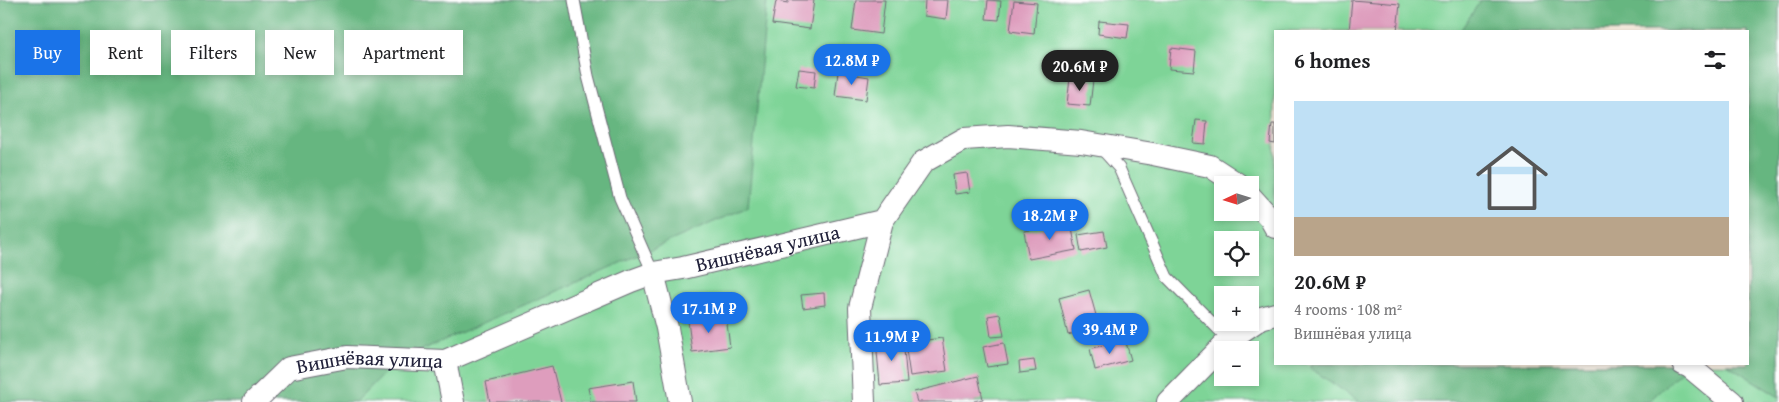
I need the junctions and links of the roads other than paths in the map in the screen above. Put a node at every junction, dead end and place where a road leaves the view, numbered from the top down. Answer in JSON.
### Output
{"nodes":[{"id":1,"x":574,"y":0,"type":"edge"},
{"id":2,"x":1098,"y":145,"type":"junction"},
{"id":3,"x":1225,"y":176,"type":"edge"},
{"id":4,"x":1259,"y":206,"type":"edge"},
{"id":5,"x":882,"y":220,"type":"junction"},
{"id":6,"x":1274,"y":224,"type":"edge"},
{"id":7,"x":653,"y":273,"type":"junction"},
{"id":8,"x":1274,"y":314,"type":"edge"},
{"id":9,"x":1229,"y":340,"type":"junction"},
{"id":10,"x":445,"y":362,"type":"junction"},
{"id":11,"x":1685,"y":365,"type":"edge"},
{"id":12,"x":254,"y":402,"type":"edge"},
{"id":13,"x":453,"y":402,"type":"edge"},
{"id":14,"x":680,"y":402,"type":"edge"},
{"id":15,"x":864,"y":402,"type":"edge"},
{"id":16,"x":1168,"y":402,"type":"edge"},
{"id":17,"x":1732,"y":402,"type":"edge"}],
"edges":[{"from":1,"to":7,"type":"lane"},
{"from":2,"to":3,"type":"street"},
{"from":2,"to":5,"type":"street"},
{"from":2,"to":9,"type":"lane"},
{"from":4,"to":6,"type":"street"},
{"from":5,"to":7,"type":"street","name":"Вишнёвая улица"},
{"from":5,"to":15,"type":"street"},
{"from":7,"to":10,"type":"street","name":"Вишнёвая улица"},
{"from":7,"to":14,"type":"street"},
{"from":8,"to":9,"type":"street"},
{"from":9,"to":16,"type":"street"},
{"from":10,"to":12,"type":"street","name":"Вишнёвая улица"},
{"from":10,"to":13,"type":"street"},
{"from":11,"to":17,"type":"street"}]}
